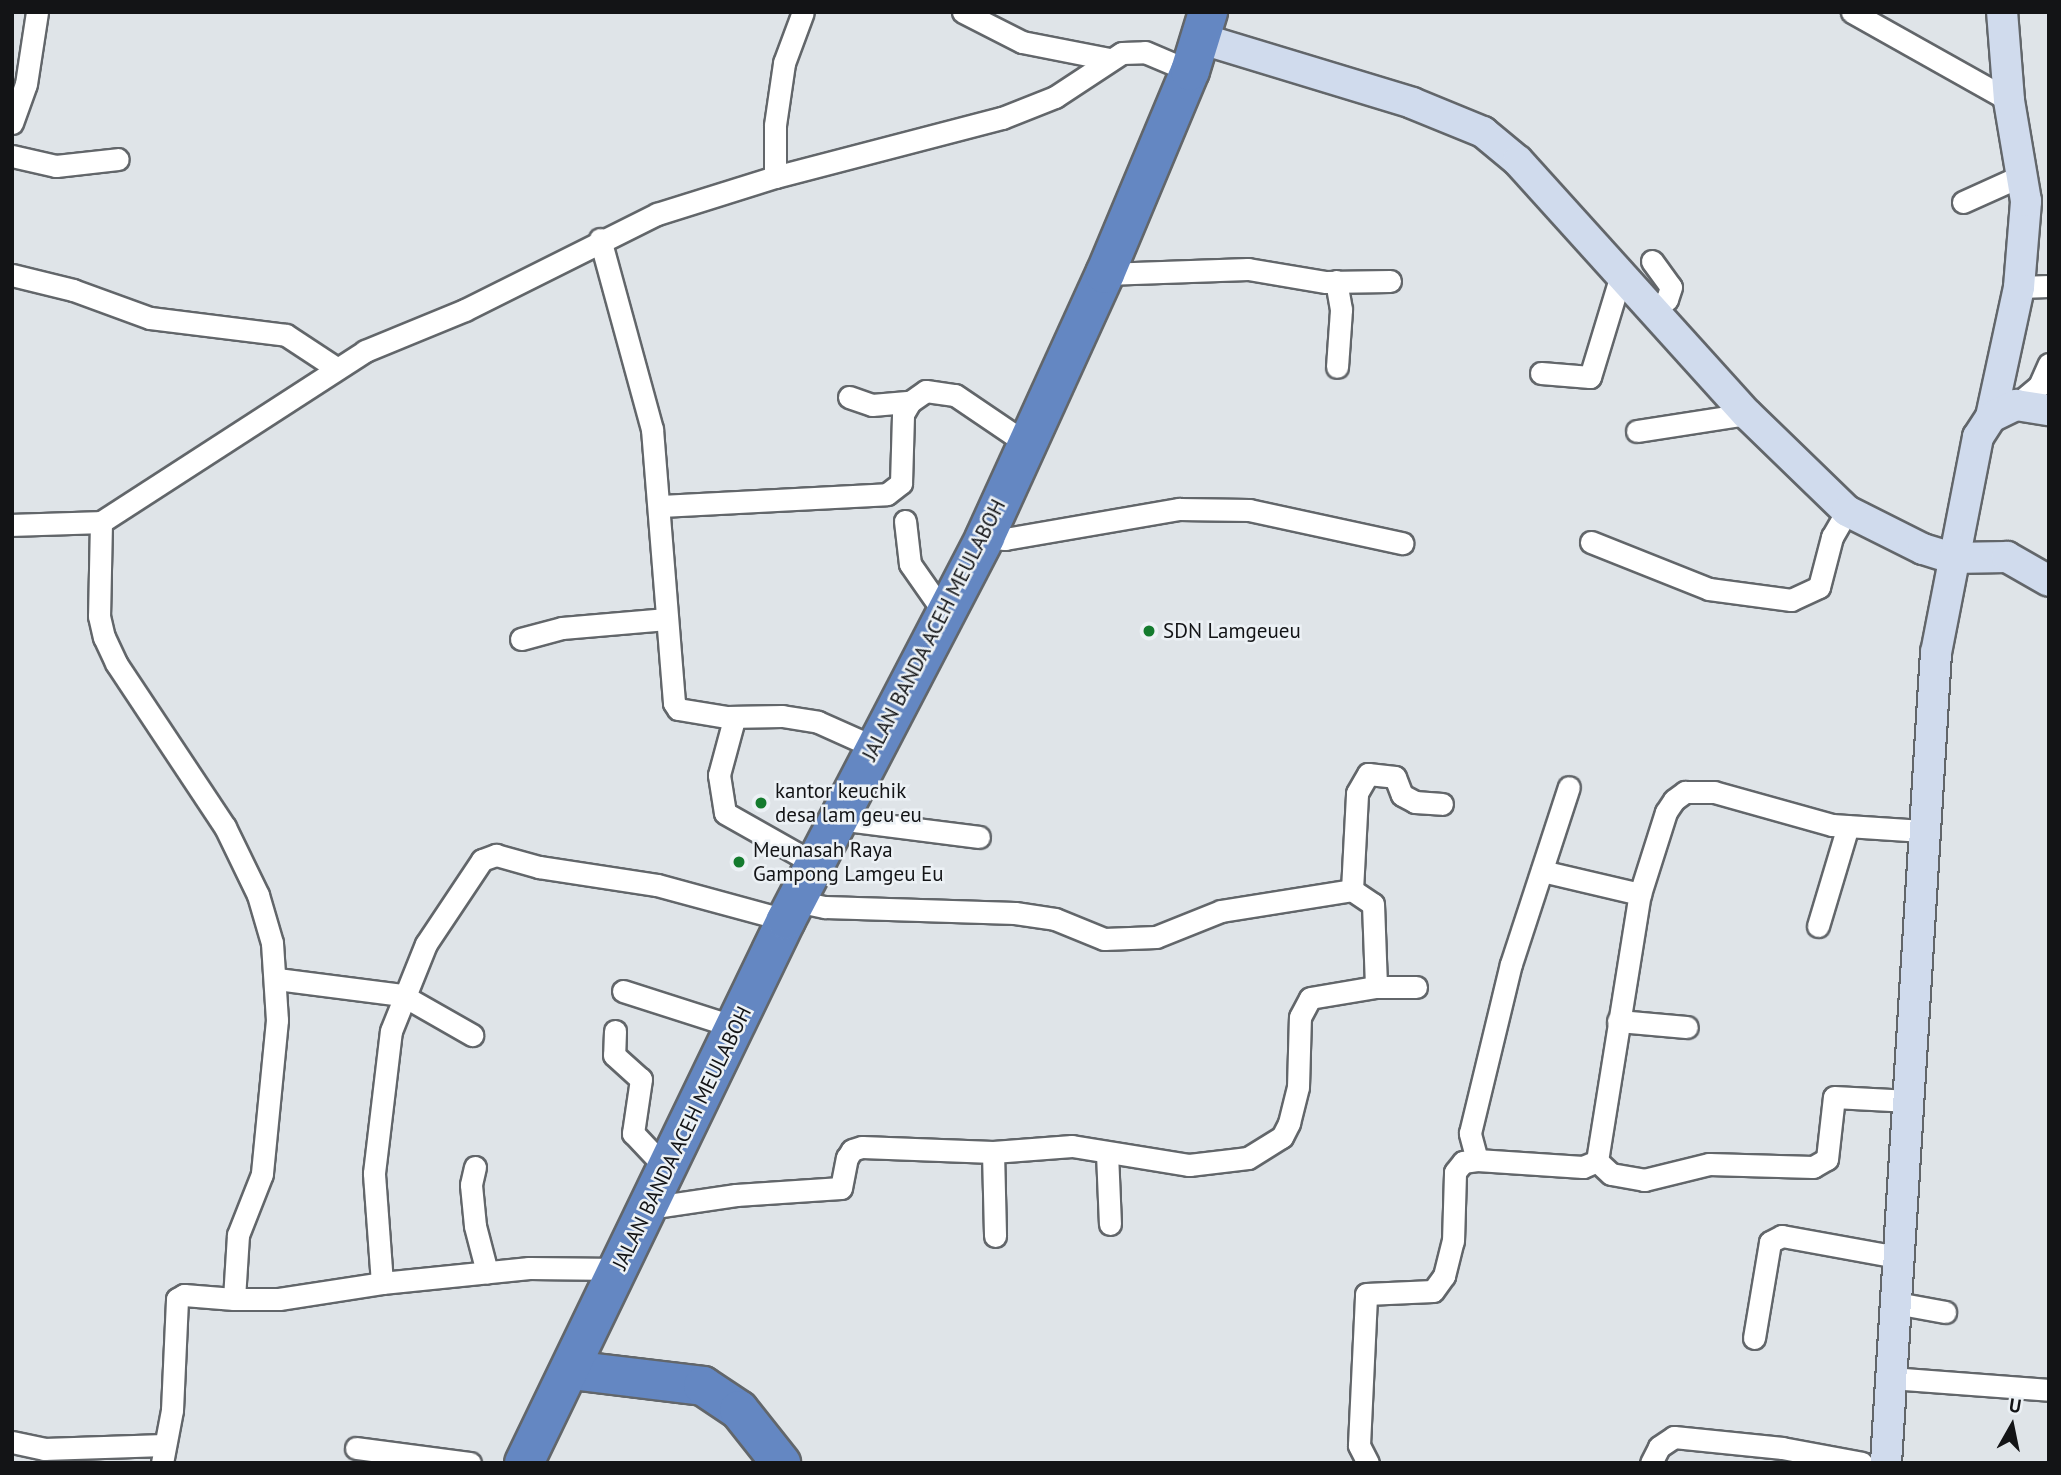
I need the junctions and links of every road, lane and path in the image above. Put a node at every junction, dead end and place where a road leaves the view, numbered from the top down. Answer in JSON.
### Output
{"nodes":[{"id":1,"x":37,"y":12,"type":"edge"},
{"id":2,"x":803,"y":12,"type":"edge"},
{"id":3,"x":963,"y":12,"type":"edge"},
{"id":4,"x":1852,"y":12,"type":"edge"},
{"id":5,"x":2002,"y":12,"type":"edge"},
{"id":6,"x":1200,"y":41,"type":"edge"},
{"id":7,"x":1108,"y":59,"type":"junction"},
{"id":8,"x":19,"y":83,"type":"edge"},
{"id":9,"x":2009,"y":100,"type":"junction"},
{"id":10,"x":12,"y":123,"type":"edge"},
{"id":11,"x":12,"y":156,"type":"edge"},
{"id":12,"x":118,"y":159,"type":"dead end"},
{"id":13,"x":2023,"y":176,"type":"junction"},
{"id":14,"x":775,"y":177,"type":"junction"},
{"id":15,"x":1963,"y":202,"type":"dead end"},
{"id":16,"x":600,"y":239,"type":"junction"},
{"id":17,"x":1653,"y":261,"type":"dead end"},
{"id":18,"x":1105,"y":274,"type":"junction"},
{"id":19,"x":12,"y":275,"type":"edge"},
{"id":20,"x":1620,"y":278,"type":"junction"},
{"id":21,"x":1336,"y":281,"type":"junction"},
{"id":22,"x":1390,"y":281,"type":"dead end"},
{"id":23,"x":2049,"y":286,"type":"edge"},
{"id":24,"x":2019,"y":287,"type":"junction"},
{"id":25,"x":1658,"y":308,"type":"junction"},
{"id":26,"x":2049,"y":363,"type":"edge"},
{"id":27,"x":1337,"y":367,"type":"dead end"},
{"id":28,"x":335,"y":368,"type":"junction"},
{"id":29,"x":1541,"y":373,"type":"dead end"},
{"id":30,"x":849,"y":397,"type":"dead end"},
{"id":31,"x":910,"y":402,"type":"junction"},
{"id":32,"x":2049,"y":410,"type":"edge"},
{"id":33,"x":2003,"y":411,"type":"junction"},
{"id":34,"x":1747,"y":414,"type":"junction"},
{"id":35,"x":1636,"y":431,"type":"dead end"},
{"id":36,"x":1026,"y":443,"type":"junction"},
{"id":37,"x":661,"y":506,"type":"junction"},
{"id":38,"x":1847,"y":511,"type":"junction"},
{"id":39,"x":101,"y":522,"type":"junction"},
{"id":40,"x":905,"y":522,"type":"dead end"},
{"id":41,"x":12,"y":525,"type":"edge"},
{"id":42,"x":985,"y":537,"type":"junction"},
{"id":43,"x":1591,"y":542,"type":"dead end"},
{"id":44,"x":1402,"y":543,"type":"dead end"},
{"id":45,"x":1956,"y":546,"type":"junction"},
{"id":46,"x":2049,"y":581,"type":"edge"},
{"id":47,"x":945,"y":614,"type":"junction"},
{"id":48,"x":667,"y":620,"type":"junction"},
{"id":49,"x":521,"y":639,"type":"dead end"},
{"id":50,"x":727,"y":717,"type":"junction"},
{"id":51,"x":874,"y":747,"type":"junction"},
{"id":52,"x":1569,"y":787,"type":"dead end"},
{"id":53,"x":1441,"y":804,"type":"dead end"},
{"id":54,"x":837,"y":819,"type":"junction"},
{"id":55,"x":1848,"y":826,"type":"junction"},
{"id":56,"x":1923,"y":831,"type":"junction"},
{"id":57,"x":979,"y":836,"type":"dead end"},
{"id":58,"x":815,"y":864,"type":"junction"},
{"id":59,"x":1542,"y":870,"type":"junction"},
{"id":60,"x":1352,"y":890,"type":"junction"},
{"id":61,"x":1640,"y":894,"type":"junction"},
{"id":62,"x":791,"y":911,"type":"junction"},
{"id":63,"x":1818,"y":926,"type":"dead end"},
{"id":64,"x":277,"y":979,"type":"junction"},
{"id":65,"x":1377,"y":987,"type":"junction"},
{"id":66,"x":1416,"y":987,"type":"dead end"},
{"id":67,"x":623,"y":991,"type":"dead end"},
{"id":68,"x":402,"y":995,"type":"junction"},
{"id":69,"x":1618,"y":1021,"type":"junction"},
{"id":70,"x":735,"y":1027,"type":"junction"},
{"id":71,"x":1687,"y":1027,"type":"dead end"},
{"id":72,"x":615,"y":1031,"type":"dead end"},
{"id":73,"x":472,"y":1035,"type":"dead end"},
{"id":74,"x":1910,"y":1101,"type":"junction"},
{"id":75,"x":993,"y":1152,"type":"junction"},
{"id":76,"x":1107,"y":1153,"type":"junction"},
{"id":77,"x":1478,"y":1160,"type":"junction"},
{"id":78,"x":1597,"y":1161,"type":"junction"},
{"id":79,"x":475,"y":1167,"type":"dead end"},
{"id":80,"x":665,"y":1167,"type":"junction"},
{"id":81,"x":648,"y":1208,"type":"junction"},
{"id":82,"x":1110,"y":1223,"type":"dead end"},
{"id":83,"x":995,"y":1236,"type":"dead end"},
{"id":84,"x":1898,"y":1257,"type":"junction"},
{"id":85,"x":619,"y":1269,"type":"junction"},
{"id":86,"x":487,"y":1272,"type":"junction"},
{"id":87,"x":382,"y":1283,"type":"junction"},
{"id":88,"x":234,"y":1299,"type":"junction"},
{"id":89,"x":1896,"y":1303,"type":"junction"},
{"id":90,"x":1945,"y":1312,"type":"dead end"},
{"id":91,"x":1754,"y":1338,"type":"dead end"},
{"id":92,"x":571,"y":1370,"type":"junction"},
{"id":93,"x":1891,"y":1378,"type":"junction"},
{"id":94,"x":2049,"y":1390,"type":"edge"},
{"id":95,"x":12,"y":1442,"type":"edge"},
{"id":96,"x":356,"y":1448,"type":"dead end"},
{"id":97,"x":163,"y":1454,"type":"edge"},
{"id":98,"x":470,"y":1463,"type":"edge"},
{"id":99,"x":524,"y":1463,"type":"edge"},
{"id":100,"x":782,"y":1463,"type":"edge"},
{"id":101,"x":1368,"y":1463,"type":"edge"},
{"id":102,"x":1651,"y":1463,"type":"edge"},
{"id":103,"x":1862,"y":1463,"type":"edge"},
{"id":104,"x":1886,"y":1463,"type":"edge"}],
"edges":[{"from":1,"to":8,"type":"street"},
{"from":2,"to":14,"type":"street"},
{"from":3,"to":7,"type":"street"},
{"from":4,"to":9,"type":"street"},
{"from":5,"to":9,"type":"street"},
{"from":6,"to":7,"type":"street"},
{"from":6,"to":18,"type":"highway","name":"JALAN BANDA ACEH MEULABOH"},
{"from":6,"to":20,"type":"street"},
{"from":7,"to":14,"type":"street"},
{"from":8,"to":10,"type":"street"},
{"from":9,"to":13,"type":"street"},
{"from":11,"to":12,"type":"street"},
{"from":13,"to":15,"type":"street"},
{"from":13,"to":24,"type":"street"},
{"from":14,"to":16,"type":"street"},
{"from":16,"to":28,"type":"street"},
{"from":16,"to":37,"type":"street"},
{"from":17,"to":25,"type":"street"},
{"from":18,"to":21,"type":"street"},
{"from":18,"to":36,"type":"highway","name":"JALAN BANDA ACEH MEULABOH"},
{"from":19,"to":28,"type":"street"},
{"from":20,"to":25,"type":"street"},
{"from":20,"to":29,"type":"street"},
{"from":21,"to":22,"type":"street"},
{"from":21,"to":27,"type":"street"},
{"from":23,"to":24,"type":"street"},
{"from":24,"to":33,"type":"street"},
{"from":25,"to":34,"type":"street"},
{"from":26,"to":33,"type":"street"},
{"from":28,"to":39,"type":"street"},
{"from":30,"to":31,"type":"street"},
{"from":31,"to":36,"type":"street"},
{"from":31,"to":37,"type":"street"},
{"from":32,"to":33,"type":"street"},
{"from":33,"to":45,"type":"street"},
{"from":34,"to":35,"type":"street"},
{"from":34,"to":38,"type":"street"},
{"from":36,"to":42,"type":"highway","name":"JALAN BANDA ACEH MEULABOH"},
{"from":37,"to":48,"type":"street"},
{"from":38,"to":43,"type":"street"},
{"from":38,"to":45,"type":"street"},
{"from":39,"to":41,"type":"street"},
{"from":39,"to":64,"type":"street"},
{"from":40,"to":47,"type":"street"},
{"from":42,"to":44,"type":"street"},
{"from":42,"to":47,"type":"highway","name":"JALAN BANDA ACEH MEULABOH"},
{"from":45,"to":46,"type":"street"},
{"from":45,"to":56,"type":"street"},
{"from":47,"to":51,"type":"highway","name":"JALAN BANDA ACEH MEULABOH"},
{"from":48,"to":49,"type":"street"},
{"from":48,"to":50,"type":"street"},
{"from":50,"to":51,"type":"street"},
{"from":50,"to":58,"type":"street"},
{"from":51,"to":54,"type":"highway","name":"JALAN BANDA ACEH MEULABOH"},
{"from":52,"to":59,"type":"street"},
{"from":53,"to":60,"type":"street"},
{"from":54,"to":57,"type":"street"},
{"from":54,"to":58,"type":"highway","name":"JALAN BANDA ACEH MEULABOH"},
{"from":55,"to":56,"type":"street"},
{"from":55,"to":61,"type":"street"},
{"from":55,"to":63,"type":"street"},
{"from":56,"to":74,"type":"street"},
{"from":58,"to":62,"type":"highway","name":"JALAN BANDA ACEH MEULABOH"},
{"from":59,"to":61,"type":"street"},
{"from":59,"to":77,"type":"street"},
{"from":60,"to":62,"type":"street"},
{"from":60,"to":65,"type":"street"},
{"from":61,"to":69,"type":"street"},
{"from":62,"to":68,"type":"street"},
{"from":62,"to":70,"type":"highway","name":"JALAN BANDA ACEH MEULABOH"},
{"from":64,"to":68,"type":"street"},
{"from":64,"to":88,"type":"street"},
{"from":65,"to":66,"type":"street"},
{"from":65,"to":76,"type":"street"},
{"from":67,"to":70,"type":"street"},
{"from":68,"to":73,"type":"street"},
{"from":68,"to":87,"type":"street"},
{"from":69,"to":71,"type":"street"},
{"from":69,"to":78,"type":"street"},
{"from":70,"to":80,"type":"highway","name":"JALAN BANDA ACEH MEULABOH"},
{"from":72,"to":80,"type":"street"},
{"from":74,"to":78,"type":"street"},
{"from":74,"to":84,"type":"street"},
{"from":75,"to":76,"type":"street"},
{"from":75,"to":81,"type":"street"},
{"from":75,"to":83,"type":"street"},
{"from":76,"to":82,"type":"street"},
{"from":77,"to":78,"type":"street"},
{"from":77,"to":101,"type":"street"},
{"from":79,"to":86,"type":"street"},
{"from":80,"to":81,"type":"highway","name":"JALAN BANDA ACEH MEULABOH"},
{"from":81,"to":85,"type":"highway","name":"JALAN BANDA ACEH MEULABOH"},
{"from":84,"to":89,"type":"street"},
{"from":84,"to":91,"type":"street"},
{"from":85,"to":86,"type":"street"},
{"from":85,"to":92,"type":"highway","name":"JALAN BANDA ACEH MEULABOH"},
{"from":86,"to":87,"type":"street"},
{"from":87,"to":88,"type":"street"},
{"from":88,"to":97,"type":"street"},
{"from":89,"to":90,"type":"street"},
{"from":89,"to":93,"type":"street"},
{"from":92,"to":99,"type":"highway","name":"JALAN BANDA ACEH MEULABOH"},
{"from":92,"to":100,"type":"highway"},
{"from":93,"to":94,"type":"street"},
{"from":93,"to":104,"type":"street"},
{"from":95,"to":97,"type":"street"},
{"from":96,"to":98,"type":"street"},
{"from":102,"to":103,"type":"street"}]}
